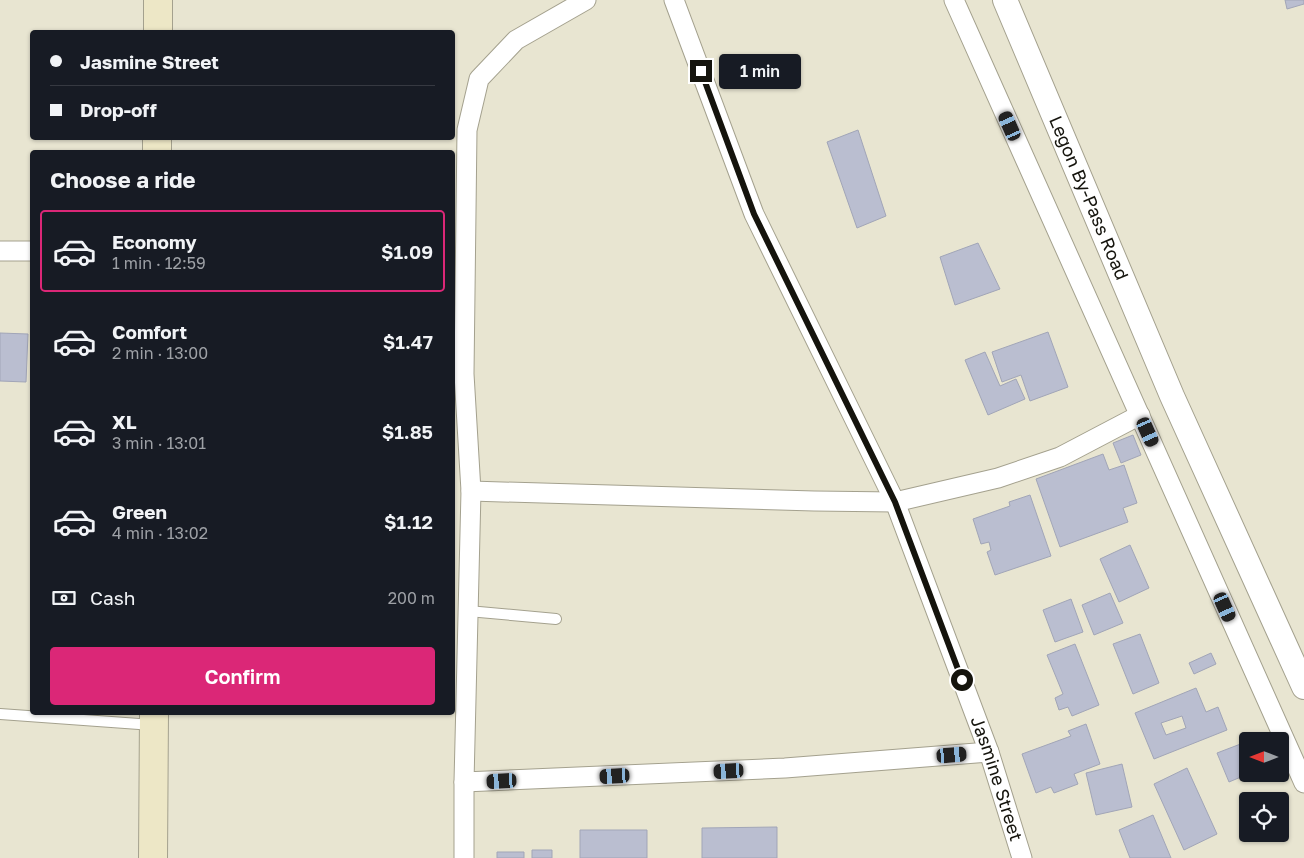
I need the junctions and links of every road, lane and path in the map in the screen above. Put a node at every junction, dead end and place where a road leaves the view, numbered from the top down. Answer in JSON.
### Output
{"nodes":[{"id":1,"x":158,"y":0,"type":"edge"},
{"id":2,"x":586,"y":0,"type":"edge"},
{"id":3,"x":674,"y":0,"type":"edge"},
{"id":4,"x":954,"y":0,"type":"edge"},
{"id":5,"x":1005,"y":0,"type":"edge"},
{"id":6,"x":158,"y":30,"type":"edge"},
{"id":7,"x":0,"y":251,"type":"edge"},
{"id":8,"x":30,"y":251,"type":"edge"},
{"id":9,"x":458,"y":374,"type":"edge"},
{"id":10,"x":1140,"y":415,"type":"junction"},
{"id":11,"x":471,"y":491,"type":"junction"},
{"id":12,"x":895,"y":502,"type":"junction"},
{"id":13,"x":468,"y":611,"type":"junction"},
{"id":14,"x":556,"y":619,"type":"dead end"},
{"id":15,"x":1304,"y":687,"type":"edge"},
{"id":16,"x":0,"y":714,"type":"edge"},
{"id":17,"x":30,"y":715,"type":"edge"},
{"id":18,"x":31,"y":715,"type":"edge"},
{"id":19,"x":154,"y":719,"type":"edge"},
{"id":20,"x":989,"y":752,"type":"junction"},
{"id":21,"x":464,"y":782,"type":"junction"},
{"id":22,"x":1304,"y":783,"type":"edge"},
{"id":23,"x":153,"y":858,"type":"edge"},
{"id":24,"x":464,"y":858,"type":"edge"},
{"id":25,"x":1022,"y":858,"type":"edge"}],
"edges":[{"from":1,"to":6,"type":"main road"},
{"from":2,"to":9,"type":"street"},
{"from":3,"to":12,"type":"street","name":"Jasmine Street"},
{"from":4,"to":10,"type":"street"},
{"from":5,"to":15,"type":"street","name":"Legon By-Pass Road"},
{"from":7,"to":8,"type":"street"},
{"from":9,"to":11,"type":"street"},
{"from":10,"to":12,"type":"street"},
{"from":10,"to":22,"type":"street"},
{"from":11,"to":12,"type":"street"},
{"from":11,"to":13,"type":"street"},
{"from":12,"to":20,"type":"street","name":"Jasmine Street"},
{"from":13,"to":14,"type":"lane"},
{"from":13,"to":21,"type":"street"},
{"from":16,"to":17,"type":"lane"},
{"from":18,"to":19,"type":"lane"},
{"from":19,"to":23,"type":"main road"},
{"from":20,"to":21,"type":"street"},
{"from":20,"to":25,"type":"street","name":"Jasmine Street"},
{"from":21,"to":24,"type":"street"}]}
